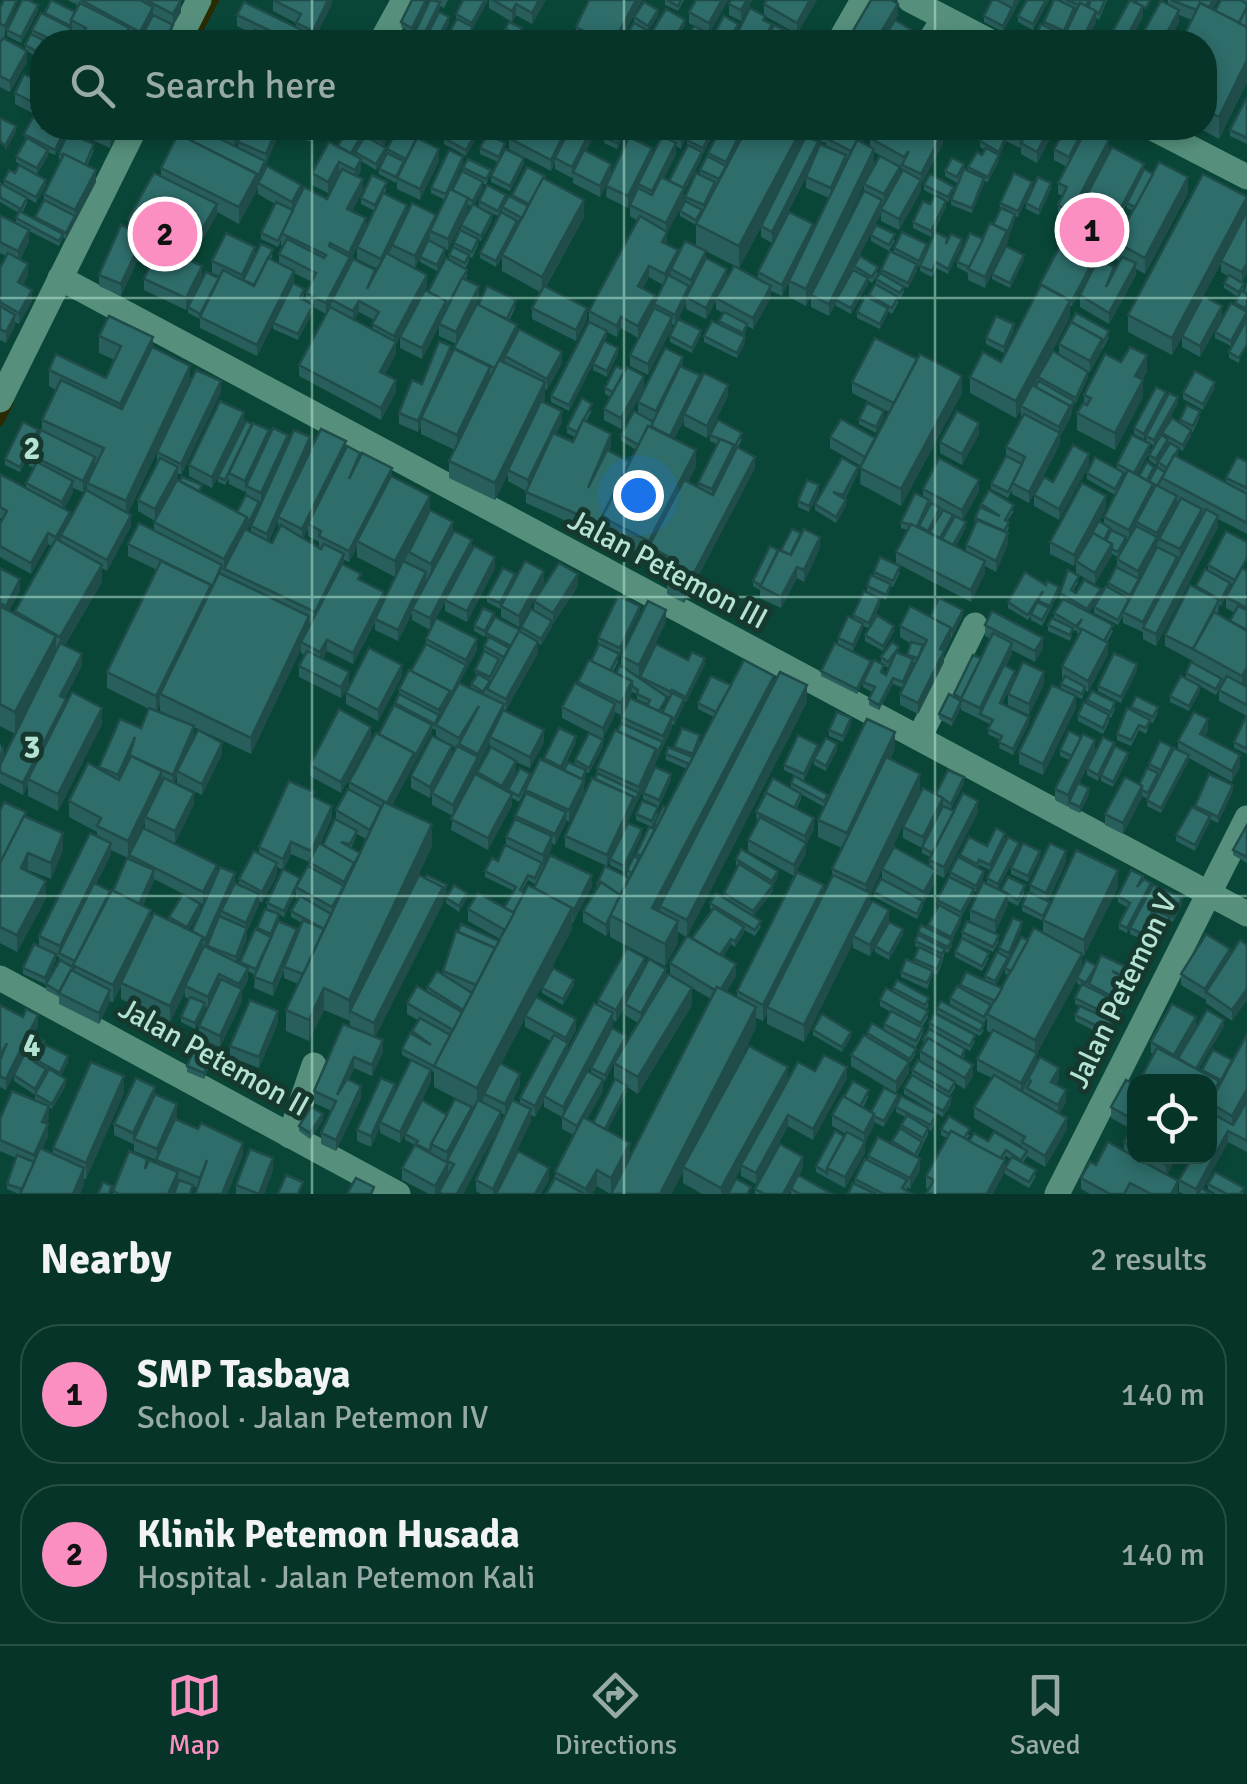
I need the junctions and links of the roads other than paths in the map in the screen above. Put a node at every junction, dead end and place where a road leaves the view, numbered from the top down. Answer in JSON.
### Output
{"nodes":[{"id":1,"x":199,"y":0,"type":"edge"},
{"id":2,"x":404,"y":0,"type":"edge"},
{"id":3,"x":862,"y":0,"type":"edge"},
{"id":4,"x":910,"y":0,"type":"edge"},
{"id":5,"x":944,"y":18,"type":"junction"},
{"id":6,"x":184,"y":30,"type":"edge"},
{"id":7,"x":388,"y":30,"type":"edge"},
{"id":8,"x":846,"y":30,"type":"edge"},
{"id":9,"x":936,"y":30,"type":"edge"},
{"id":10,"x":968,"y":30,"type":"edge"},
{"id":11,"x":131,"y":140,"type":"edge"},
{"id":12,"x":1175,"y":140,"type":"edge"},
{"id":13,"x":1247,"y":177,"type":"edge"},
{"id":14,"x":69,"y":283,"type":"junction"},
{"id":15,"x":10,"y":355,"type":"edge"},
{"id":16,"x":0,"y":400,"type":"edge"},
{"id":17,"x":975,"y":625,"type":"dead end"},
{"id":18,"x":918,"y":738,"type":"junction"},
{"id":19,"x":1247,"y":818,"type":"edge"},
{"id":20,"x":1207,"y":893,"type":"junction"},
{"id":21,"x":1247,"y":914,"type":"edge"},
{"id":22,"x":0,"y":978,"type":"edge"},
{"id":23,"x":314,"y":1065,"type":"dead end"},
{"id":24,"x":290,"y":1136,"type":"junction"},
{"id":25,"x":1066,"y":1191,"type":"edge"},
{"id":26,"x":398,"y":1194,"type":"edge"}],
"edges":[{"from":1,"to":6,"type":"street"},
{"from":2,"to":7,"type":"street"},
{"from":3,"to":8,"type":"street"},
{"from":4,"to":5,"type":"street"},
{"from":5,"to":9,"type":"street"},
{"from":5,"to":10,"type":"street"},
{"from":11,"to":14,"type":"street"},
{"from":12,"to":13,"type":"street"},
{"from":14,"to":15,"type":"street"},
{"from":14,"to":18,"type":"street","name":"Jalan Petemon III"},
{"from":15,"to":16,"type":"street"},
{"from":17,"to":18,"type":"street"},
{"from":18,"to":20,"type":"street","name":"Jalan Petemon III"},
{"from":19,"to":20,"type":"street","name":"Jalan Petemon V"},
{"from":20,"to":21,"type":"street","name":"Jalan Petemon III"},
{"from":20,"to":25,"type":"street","name":"Jalan Petemon V"},
{"from":22,"to":24,"type":"street","name":"Jalan Petemon II"},
{"from":23,"to":24,"type":"street"},
{"from":24,"to":26,"type":"street","name":"Jalan Petemon II"}]}
